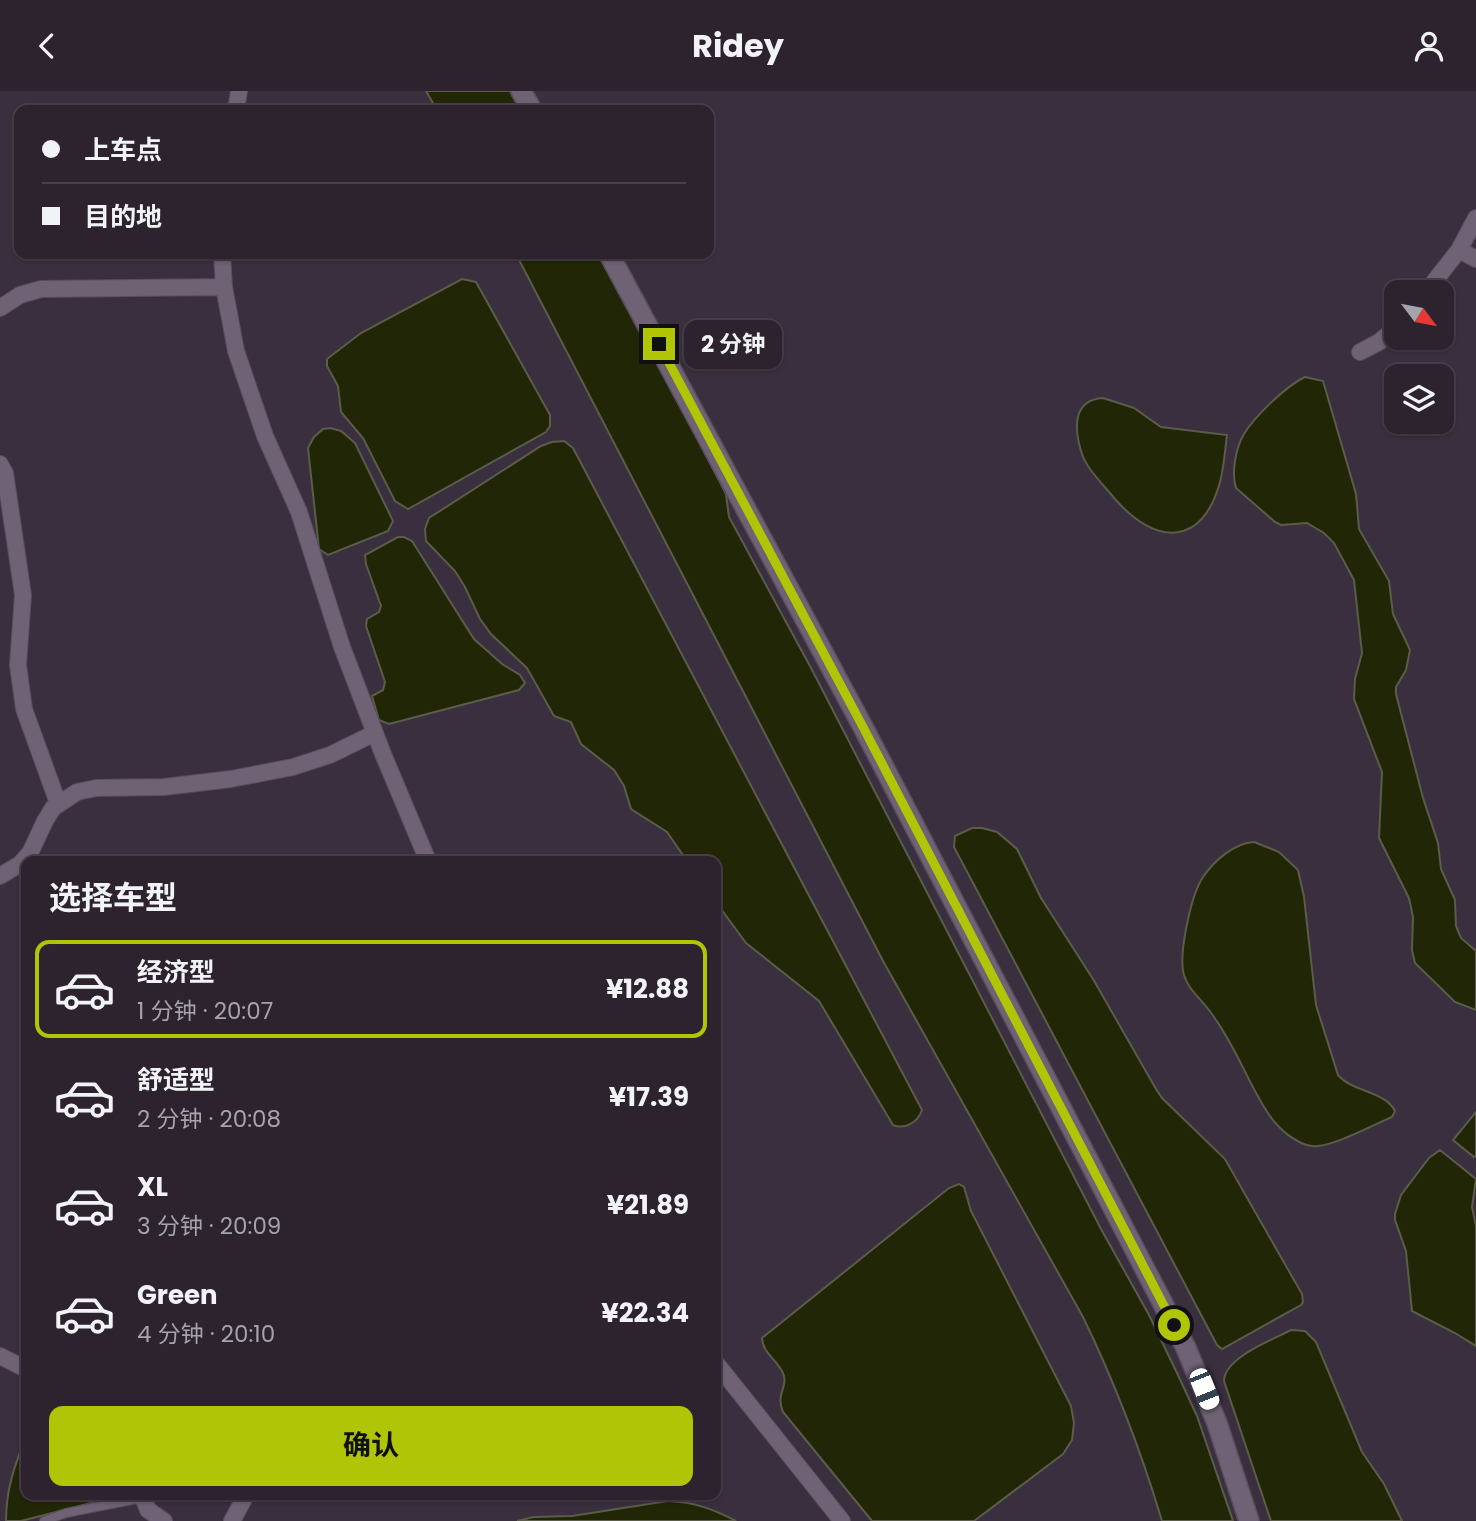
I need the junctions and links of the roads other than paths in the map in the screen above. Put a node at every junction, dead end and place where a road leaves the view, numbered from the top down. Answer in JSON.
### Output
{"nodes":[{"id":1,"x":1476,"y":218,"type":"edge"},
{"id":2,"x":1459,"y":250,"type":"junction"},
{"id":3,"x":222,"y":259,"type":"edge"},
{"id":4,"x":613,"y":259,"type":"edge"},
{"id":5,"x":1476,"y":259,"type":"edge"},
{"id":6,"x":1435,"y":280,"type":"edge"},
{"id":7,"x":224,"y":288,"type":"junction"},
{"id":8,"x":0,"y":308,"type":"edge"},
{"id":9,"x":1384,"y":338,"type":"edge"},
{"id":10,"x":1360,"y":352,"type":"dead end"},
{"id":11,"x":0,"y":464,"type":"edge"},
{"id":12,"x":375,"y":733,"type":"junction"},
{"id":13,"x":58,"y":803,"type":"junction"},
{"id":14,"x":25,"y":856,"type":"edge"},
{"id":15,"x":426,"y":856,"type":"edge"},
{"id":16,"x":21,"y":859,"type":"edge"},
{"id":17,"x":4,"y":869,"type":"edge"},
{"id":18,"x":0,"y":1356,"type":"edge"},
{"id":19,"x":21,"y":1366,"type":"edge"},
{"id":20,"x":721,"y":1369,"type":"edge"},
{"id":21,"x":124,"y":1500,"type":"edge"},
{"id":22,"x":144,"y":1500,"type":"edge"},
{"id":23,"x":243,"y":1500,"type":"edge"},
{"id":24,"x":44,"y":1521,"type":"edge"},
{"id":25,"x":164,"y":1521,"type":"edge"},
{"id":26,"x":232,"y":1521,"type":"edge"},
{"id":27,"x":842,"y":1521,"type":"edge"},
{"id":28,"x":1249,"y":1521,"type":"edge"}],
"edges":[{"from":1,"to":2,"type":"street"},
{"from":2,"to":5,"type":"street"},
{"from":2,"to":6,"type":"street"},
{"from":3,"to":7,"type":"street"},
{"from":4,"to":28,"type":"street"},
{"from":7,"to":8,"type":"street"},
{"from":7,"to":12,"type":"street"},
{"from":9,"to":10,"type":"street"},
{"from":11,"to":13,"type":"street"},
{"from":12,"to":13,"type":"street"},
{"from":12,"to":15,"type":"street"},
{"from":13,"to":14,"type":"street"},
{"from":16,"to":17,"type":"street"},
{"from":18,"to":19,"type":"street"},
{"from":20,"to":27,"type":"street"},
{"from":21,"to":24,"type":"lane"},
{"from":22,"to":25,"type":"street"},
{"from":23,"to":26,"type":"street"}]}
